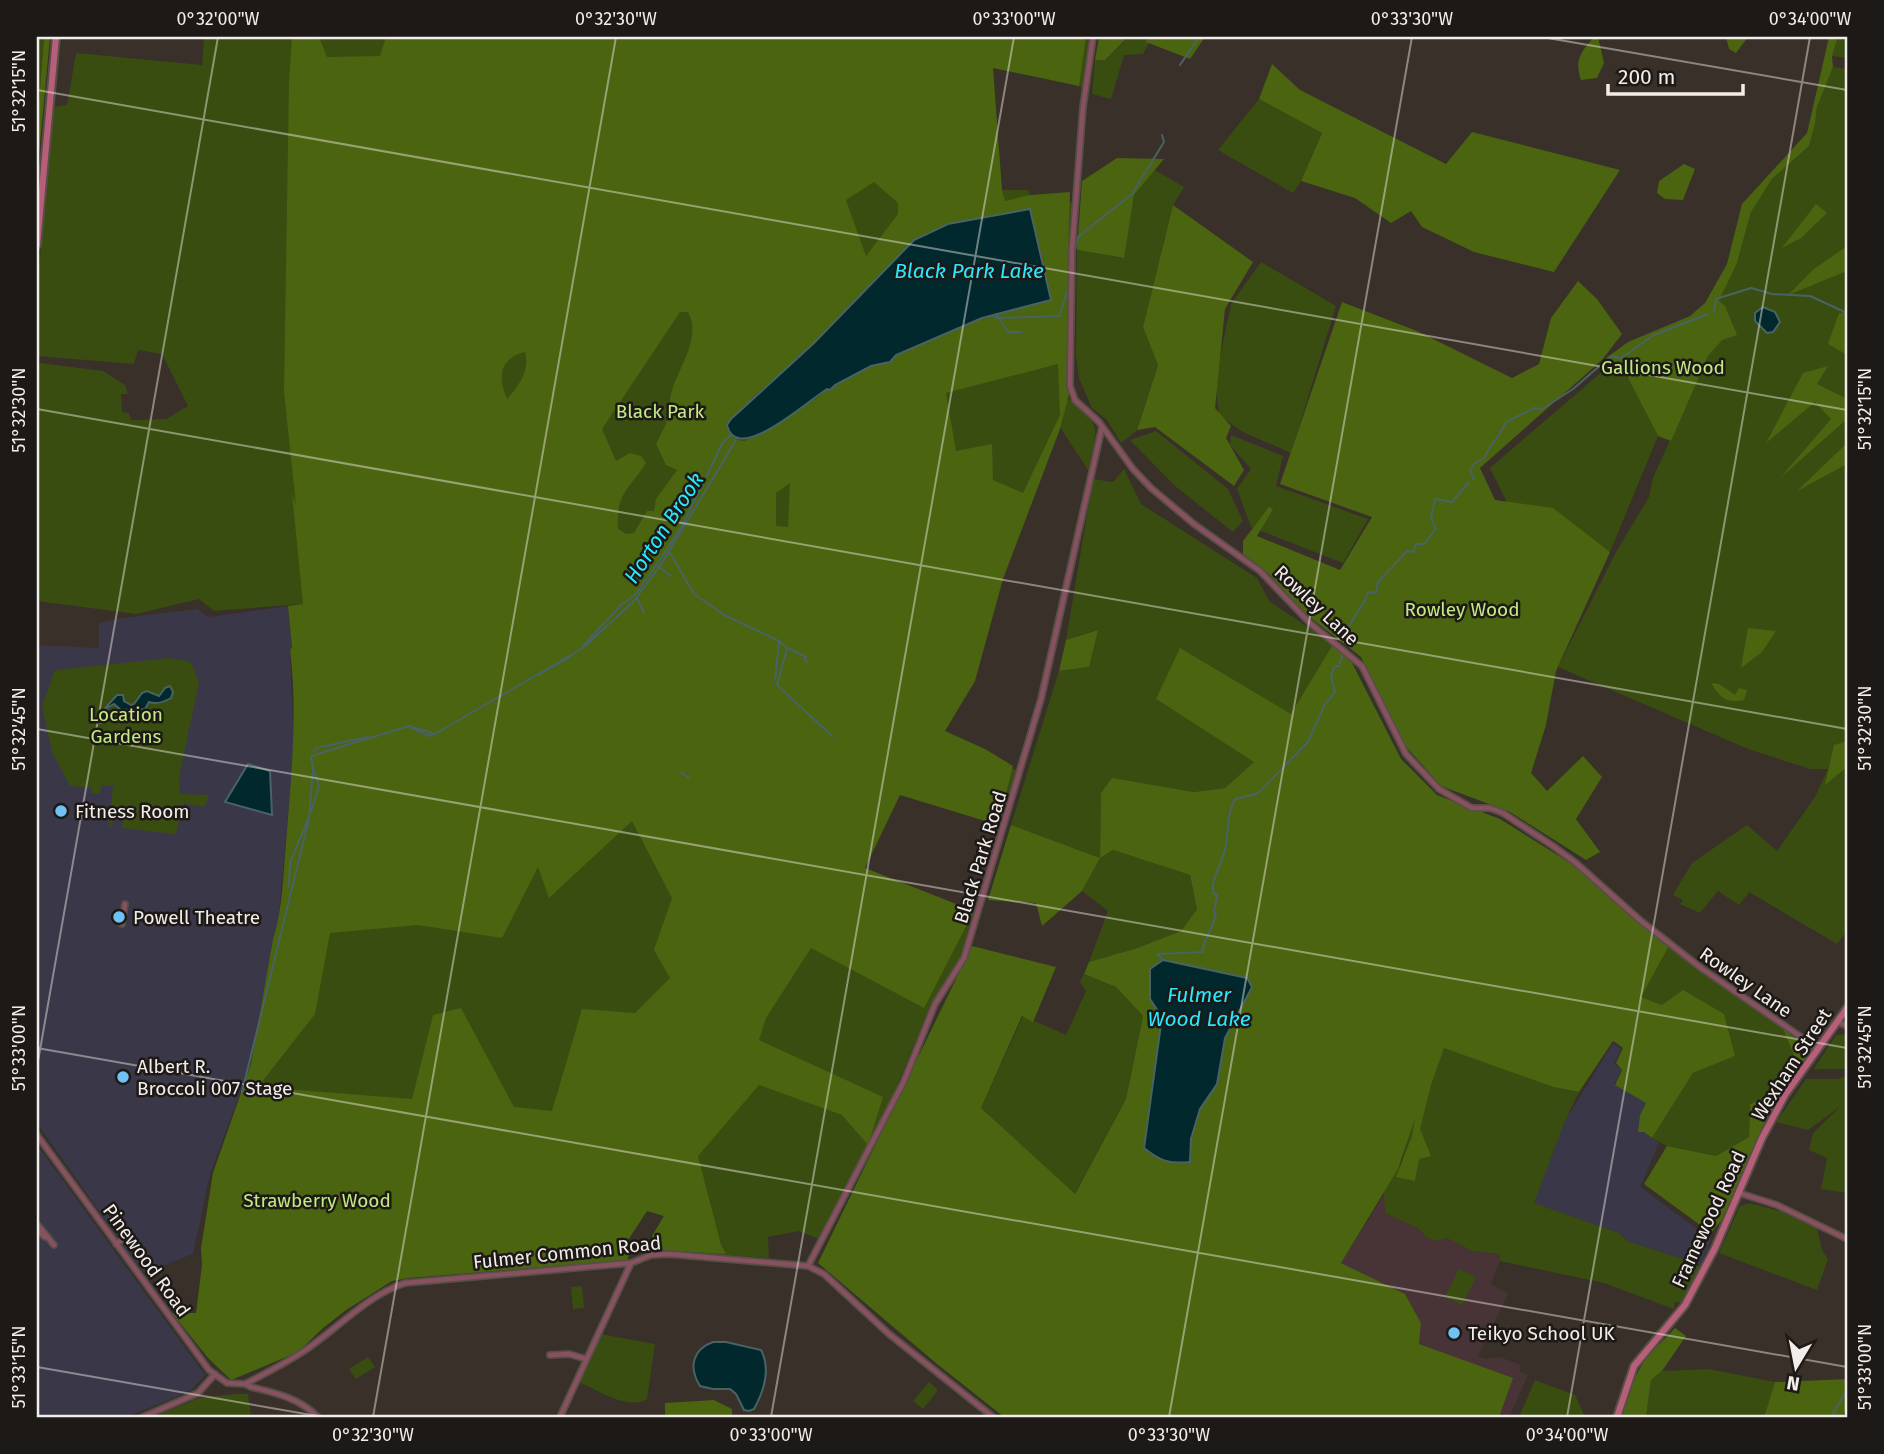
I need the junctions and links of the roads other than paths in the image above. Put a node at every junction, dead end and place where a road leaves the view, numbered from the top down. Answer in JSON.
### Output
{"nodes":[{"id":1,"x":56,"y":37,"type":"edge"},
{"id":2,"x":1093,"y":37,"type":"edge"},
{"id":3,"x":37,"y":245,"type":"edge"},
{"id":4,"x":1102,"y":427,"type":"junction"},
{"id":5,"x":125,"y":904,"type":"dead end"},
{"id":6,"x":122,"y":924,"type":"dead end"},
{"id":7,"x":1847,"y":1008,"type":"edge"},
{"id":8,"x":1838,"y":1022,"type":"junction"},
{"id":9,"x":1847,"y":1026,"type":"edge"},
{"id":10,"x":1817,"y":1048,"type":"junction"},
{"id":11,"x":37,"y":1135,"type":"edge"},
{"id":12,"x":1762,"y":1138,"type":"joint"},
{"id":13,"x":1739,"y":1193,"type":"junction"},
{"id":14,"x":37,"y":1224,"type":"edge"},
{"id":15,"x":37,"y":1230,"type":"edge"},
{"id":16,"x":123,"y":1239,"type":"dead end"},
{"id":17,"x":1847,"y":1239,"type":"edge"},
{"id":18,"x":117,"y":1244,"type":"junction"},
{"id":19,"x":631,"y":1262,"type":"junction"},
{"id":20,"x":808,"y":1266,"type":"junction"},
{"id":21,"x":550,"y":1355,"type":"dead end"},
{"id":22,"x":586,"y":1359,"type":"junction"},
{"id":23,"x":215,"y":1374,"type":"junction"},
{"id":24,"x":245,"y":1384,"type":"junction"},
{"id":25,"x":143,"y":1417,"type":"edge"},
{"id":26,"x":318,"y":1417,"type":"edge"},
{"id":27,"x":560,"y":1417,"type":"edge"},
{"id":28,"x":993,"y":1417,"type":"edge"},
{"id":29,"x":1617,"y":1417,"type":"edge"}],
"edges":[{"from":1,"to":3,"type":"street"},
{"from":2,"to":4,"type":"street","name":"Rowley Lane"},
{"from":4,"to":10,"type":"street","name":"Rowley Lane"},
{"from":4,"to":20,"type":"street","name":"Black Park Road"},
{"from":5,"to":6,"type":"street"},
{"from":7,"to":8,"type":"street","name":"Wexham Street"},
{"from":8,"to":9,"type":"street"},
{"from":8,"to":10,"type":"street","name":"Wexham Street"},
{"from":10,"to":12,"type":"street","name":"Wexham Street"},
{"from":11,"to":18,"type":"street","name":"Pinewood Road"},
{"from":12,"to":13,"type":"street","name":"Framewood Road"},
{"from":13,"to":17,"type":"street"},
{"from":13,"to":29,"type":"street","name":"Framewood Road"},
{"from":14,"to":15,"type":"street"},
{"from":16,"to":18,"type":"street"},
{"from":18,"to":23,"type":"street","name":"Pinewood Road"},
{"from":19,"to":20,"type":"street","name":"Fulmer Common Road"},
{"from":19,"to":22,"type":"street"},
{"from":19,"to":24,"type":"street","name":"Fulmer Common Road"},
{"from":20,"to":28,"type":"street","name":"Fulmer Common Road"},
{"from":21,"to":22,"type":"street"},
{"from":22,"to":27,"type":"street"},
{"from":23,"to":24,"type":"street"},
{"from":23,"to":25,"type":"street"},
{"from":24,"to":26,"type":"street"}]}
